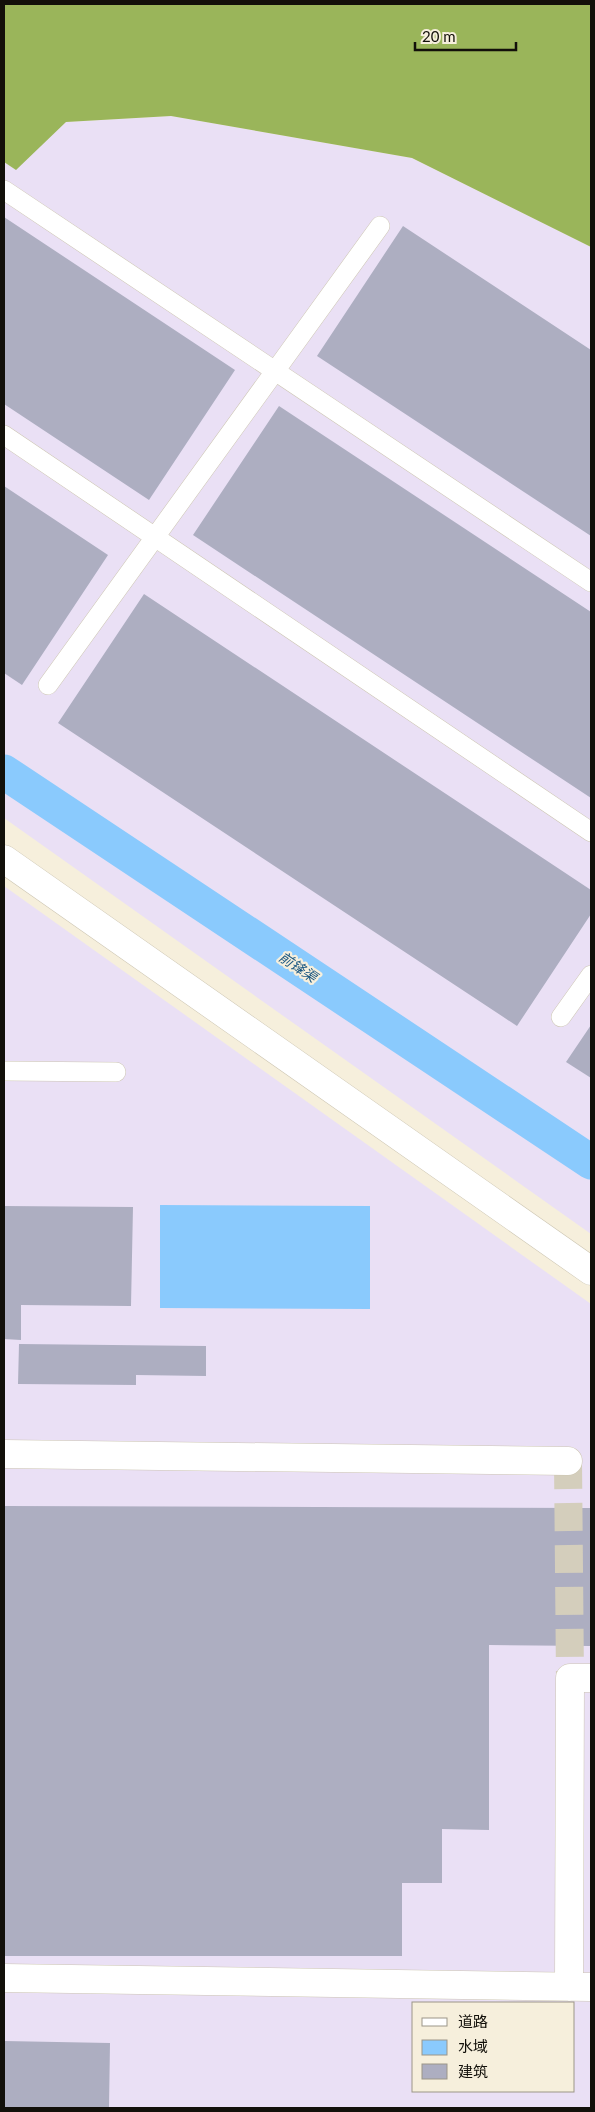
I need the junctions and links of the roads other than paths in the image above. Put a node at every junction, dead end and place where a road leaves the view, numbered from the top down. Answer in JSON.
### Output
{"nodes":[{"id":1,"x":4,"y":190,"type":"edge"},
{"id":2,"x":380,"y":226,"type":"dead end"},
{"id":3,"x":275,"y":370,"type":"junction"},
{"id":4,"x":4,"y":435,"type":"edge"},
{"id":5,"x":155,"y":537,"type":"junction"},
{"id":6,"x":591,"y":582,"type":"edge"},
{"id":7,"x":48,"y":685,"type":"dead end"},
{"id":8,"x":591,"y":832,"type":"edge"},
{"id":9,"x":4,"y":859,"type":"edge"},
{"id":10,"x":591,"y":975,"type":"edge"},
{"id":11,"x":561,"y":1017,"type":"dead end"},
{"id":12,"x":4,"y":1071,"type":"edge"},
{"id":13,"x":116,"y":1072,"type":"dead end"},
{"id":14,"x":591,"y":1271,"type":"edge"},
{"id":15,"x":4,"y":1454,"type":"edge"},
{"id":16,"x":568,"y":1461,"type":"dead end"},
{"id":17,"x":591,"y":1678,"type":"edge"},
{"id":18,"x":4,"y":1978,"type":"edge"},
{"id":19,"x":580,"y":1987,"type":"edge"}],
"edges":[{"from":1,"to":3,"type":"lane"},
{"from":2,"to":3,"type":"lane"},
{"from":3,"to":5,"type":"lane"},
{"from":3,"to":6,"type":"lane"},
{"from":4,"to":5,"type":"lane"},
{"from":5,"to":7,"type":"lane"},
{"from":5,"to":8,"type":"lane"},
{"from":9,"to":14,"type":"street"},
{"from":10,"to":11,"type":"lane"},
{"from":12,"to":13,"type":"lane"},
{"from":15,"to":16,"type":"street"},
{"from":17,"to":19,"type":"street"},
{"from":18,"to":19,"type":"street"}]}
